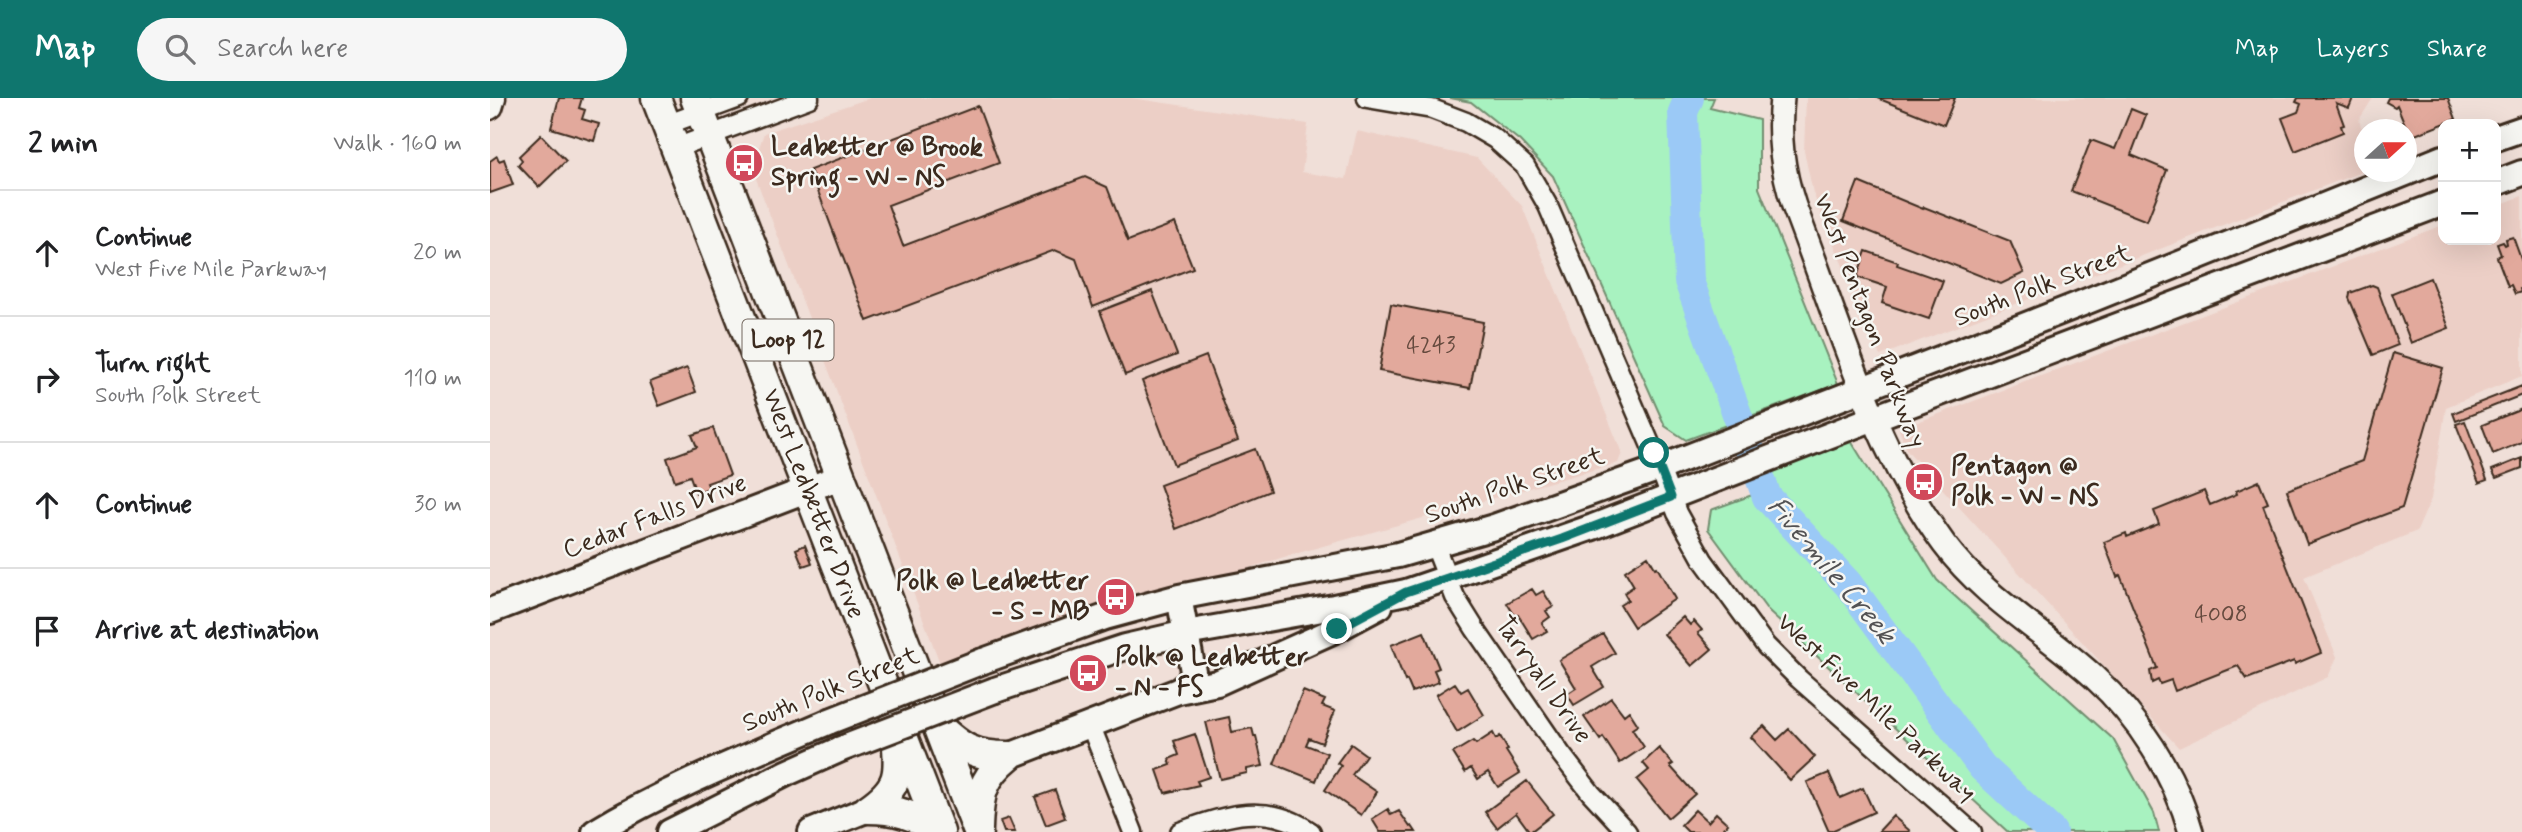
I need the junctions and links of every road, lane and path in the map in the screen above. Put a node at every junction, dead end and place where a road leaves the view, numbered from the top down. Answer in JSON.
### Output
{"nodes":[{"id":1,"x":656,"y":98,"type":"edge"},
{"id":2,"x":739,"y":98,"type":"edge"},
{"id":3,"x":809,"y":98,"type":"edge"},
{"id":4,"x":1367,"y":98,"type":"edge"},
{"id":5,"x":1782,"y":98,"type":"edge"},
{"id":6,"x":702,"y":116,"type":"edge"},
{"id":7,"x":2522,"y":129,"type":"edge"},
{"id":8,"x":2501,"y":136,"type":"edge"},
{"id":9,"x":671,"y":137,"type":"junction"},
{"id":10,"x":2438,"y":160,"type":"edge"},
{"id":11,"x":2438,"y":205,"type":"edge"},
{"id":12,"x":2307,"y":212,"type":"junction"},
{"id":13,"x":2320,"y":249,"type":"junction"},
{"id":14,"x":2080,"y":304,"type":"junction"},
{"id":15,"x":2094,"y":335,"type":"junction"},
{"id":16,"x":1863,"y":388,"type":"junction"},
{"id":17,"x":1874,"y":418,"type":"junction"},
{"id":18,"x":1660,"y":468,"type":"junction"},
{"id":19,"x":840,"y":477,"type":"junction"},
{"id":20,"x":807,"y":490,"type":"junction"},
{"id":21,"x":1671,"y":497,"type":"junction"},
{"id":22,"x":1435,"y":546,"type":"junction"},
{"id":23,"x":1447,"y":578,"type":"junction"},
{"id":24,"x":1406,"y":592,"type":"junction"},
{"id":25,"x":1179,"y":597,"type":"junction"},
{"id":26,"x":490,"y":611,"type":"edge"},
{"id":27,"x":1186,"y":633,"type":"junction"},
{"id":28,"x":1178,"y":691,"type":"junction"},
{"id":29,"x":892,"y":708,"type":"junction"},
{"id":30,"x":935,"y":723,"type":"junction"},
{"id":31,"x":1090,"y":724,"type":"junction"},
{"id":32,"x":1009,"y":756,"type":"junction"},
{"id":33,"x":868,"y":809,"type":"junction"},
{"id":34,"x":708,"y":814,"type":"junction"},
{"id":35,"x":603,"y":830,"type":"edge"},
{"id":36,"x":670,"y":832,"type":"edge"},
{"id":37,"x":689,"y":832,"type":"edge"},
{"id":38,"x":811,"y":832,"type":"edge"},
{"id":39,"x":934,"y":832,"type":"edge"},
{"id":40,"x":940,"y":832,"type":"edge"},
{"id":41,"x":978,"y":832,"type":"edge"},
{"id":42,"x":1133,"y":832,"type":"edge"},
{"id":43,"x":1180,"y":832,"type":"edge"},
{"id":44,"x":1311,"y":832,"type":"edge"},
{"id":45,"x":1627,"y":832,"type":"edge"},
{"id":46,"x":1972,"y":832,"type":"edge"},
{"id":47,"x":2191,"y":832,"type":"edge"}],
"edges":[{"from":1,"to":9,"type":"main road","name":"West Ledbetter Drive","number":"Loop 12"},
{"from":2,"to":6,"type":"street"},
{"from":3,"to":6,"type":"street"},
{"from":4,"to":18,"type":"street","name":"West Five Mile Parkway"},
{"from":5,"to":16,"type":"street","name":"West Pentagon Parkway"},
{"from":6,"to":9,"type":"street"},
{"from":6,"to":9,"type":"street"},
{"from":6,"to":19,"type":"main road","name":"West Ledbetter Drive","number":"Loop 12"},
{"from":7,"to":8,"type":"main road"},
{"from":9,"to":20,"type":"main road","name":"West Ledbetter Drive","number":"Loop 12"},
{"from":10,"to":12,"type":"main road","name":"South Polk Street"},
{"from":11,"to":13,"type":"main road"},
{"from":12,"to":13,"type":"main road"},
{"from":12,"to":14,"type":"main road","name":"South Polk Street"},
{"from":13,"to":15,"type":"main road"},
{"from":14,"to":15,"type":"main road"},
{"from":14,"to":16,"type":"main road","name":"South Polk Street"},
{"from":15,"to":17,"type":"main road"},
{"from":16,"to":17,"type":"street","name":"West Pentagon Parkway"},
{"from":16,"to":18,"type":"main road","name":"South Polk Street"},
{"from":17,"to":21,"type":"main road"},
{"from":17,"to":47,"type":"street","name":"West Pentagon Parkway"},
{"from":18,"to":21,"type":"street","name":"West Five Mile Parkway"},
{"from":18,"to":22,"type":"main road","name":"South Polk Street"},
{"from":19,"to":20,"type":"main road","name":"Cedar Falls Drive"},
{"from":19,"to":30,"type":"main road","name":"West Ledbetter Drive","number":"Loop 12"},
{"from":20,"to":26,"type":"main road","name":"Cedar Falls Drive"},
{"from":20,"to":29,"type":"main road","name":"West Ledbetter Drive","number":"Loop 12"},
{"from":21,"to":23,"type":"main road"},
{"from":21,"to":46,"type":"street","name":"West Five Mile Parkway"},
{"from":22,"to":23,"type":"street","name":"Tarryall Drive"},
{"from":22,"to":25,"type":"main road","name":"South Polk Street"},
{"from":23,"to":24,"type":"main road"},
{"from":23,"to":45,"type":"street","name":"Tarryall Drive"},
{"from":24,"to":27,"type":"main road"},
{"from":24,"to":28,"type":"main road"},
{"from":25,"to":27,"type":"main road"},
{"from":25,"to":35,"type":"main road","name":"South Polk Street","bridge":true},
{"from":27,"to":28,"type":"main road"},
{"from":27,"to":34,"type":"main road","bridge":true},
{"from":28,"to":31,"type":"main road"},
{"from":29,"to":33,"type":"main road"},
{"from":29,"to":40,"type":"main road","name":"West Ledbetter Drive","number":"Loop 12"},
{"from":30,"to":32,"type":"main road"},
{"from":30,"to":41,"type":"main road","name":"West Ledbetter Drive","number":"Loop 12"},
{"from":31,"to":32,"type":"main road"},
{"from":31,"to":42,"type":"street"},
{"from":32,"to":41,"type":"main road"},
{"from":33,"to":38,"type":"main road"},
{"from":33,"to":39,"type":"main road"},
{"from":34,"to":36,"type":"main road"},
{"from":34,"to":37,"type":"main road"},
{"from":43,"to":44,"type":"street"}]}
